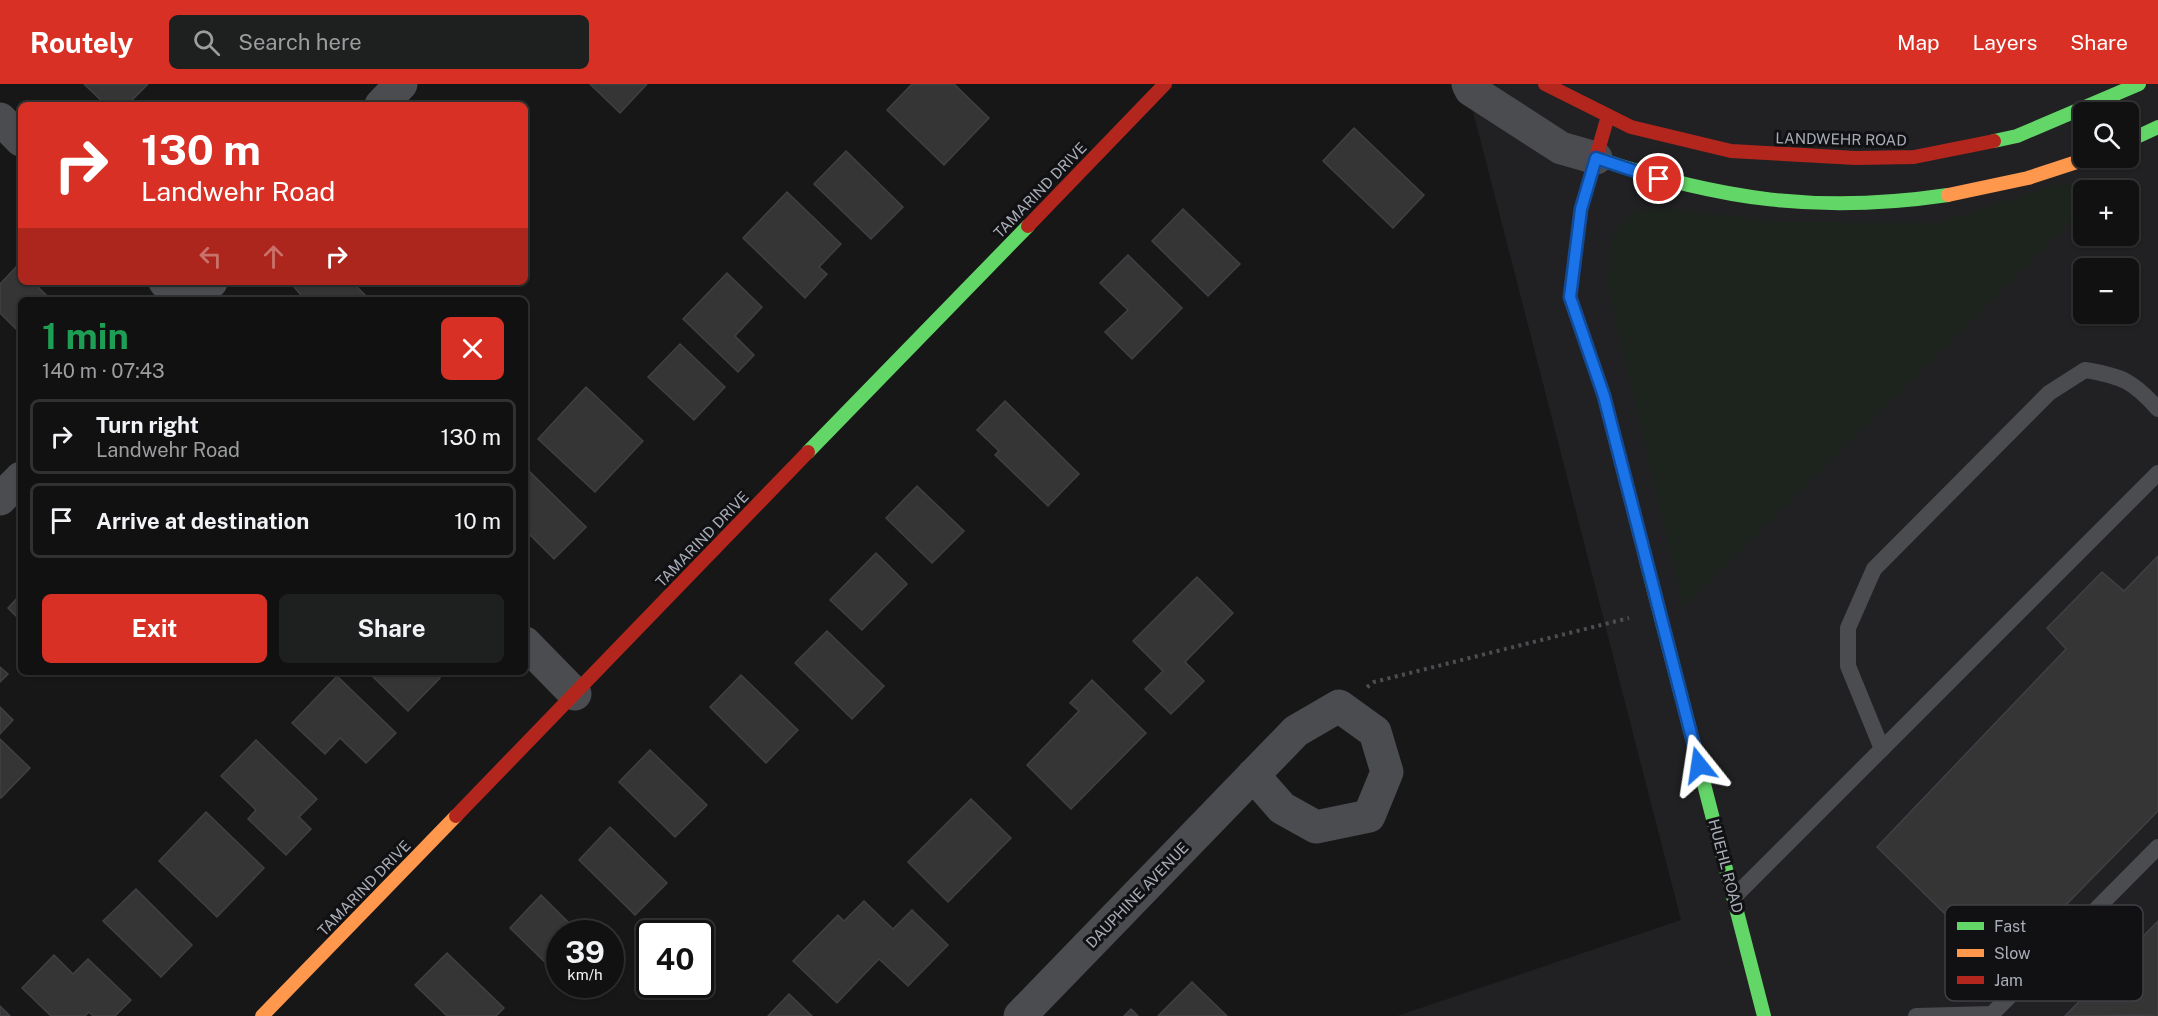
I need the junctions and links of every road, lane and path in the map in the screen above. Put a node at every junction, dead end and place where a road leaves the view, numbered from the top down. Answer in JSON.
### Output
{"nodes":[{"id":1,"x":401,"y":84,"type":"edge"},
{"id":2,"x":1165,"y":84,"type":"edge"},
{"id":3,"x":1468,"y":84,"type":"edge"},
{"id":4,"x":1545,"y":84,"type":"edge"},
{"id":5,"x":2134,"y":85,"type":"edge"},
{"id":6,"x":384,"y":102,"type":"edge"},
{"id":7,"x":1608,"y":116,"type":"junction"},
{"id":8,"x":0,"y":119,"type":"edge"},
{"id":9,"x":2158,"y":127,"type":"edge"},
{"id":10,"x":2139,"y":136,"type":"edge"},
{"id":11,"x":18,"y":137,"type":"edge"},
{"id":12,"x":1596,"y":158,"type":"junction"},
{"id":13,"x":2073,"y":164,"type":"edge"},
{"id":14,"x":168,"y":285,"type":"edge"},
{"id":15,"x":208,"y":285,"type":"edge"},
{"id":16,"x":180,"y":297,"type":"edge"},
{"id":17,"x":197,"y":297,"type":"edge"},
{"id":18,"x":2158,"y":409,"type":"edge"},
{"id":19,"x":2158,"y":473,"type":"edge"},
{"id":20,"x":18,"y":481,"type":"edge"},
{"id":21,"x":0,"y":499,"type":"edge"},
{"id":22,"x":1659,"y":610,"type":"junction"},
{"id":23,"x":528,"y":646,"type":"edge"},
{"id":24,"x":575,"y":694,"type":"junction"},
{"id":25,"x":1339,"y":706,"type":"junction"},
{"id":26,"x":1882,"y":749,"type":"junction"},
{"id":27,"x":1253,"y":775,"type":"junction"},
{"id":28,"x":2158,"y":848,"type":"edge"},
{"id":29,"x":1734,"y":897,"type":"junction"},
{"id":30,"x":2101,"y":905,"type":"edge"},
{"id":31,"x":2005,"y":1001,"type":"edge"},
{"id":32,"x":262,"y":1016,"type":"edge"},
{"id":33,"x":1020,"y":1016,"type":"edge"},
{"id":34,"x":1764,"y":1016,"type":"edge"},
{"id":35,"x":1916,"y":1016,"type":"edge"}],
"edges":[{"from":1,"to":6,"type":"street"},
{"from":2,"to":24,"type":"street","name":"TAMARIND DRIVE"},
{"from":3,"to":12,"type":"street"},
{"from":4,"to":7,"type":"street"},
{"from":5,"to":7,"type":"street","name":"LANDWEHR ROAD"},
{"from":7,"to":12,"type":"street","name":"HUEHL ROAD"},
{"from":8,"to":11,"type":"street"},
{"from":9,"to":10,"type":"street"},
{"from":12,"to":13,"type":"street"},
{"from":12,"to":22,"type":"street","name":"HUEHL ROAD"},
{"from":14,"to":16,"type":"street"},
{"from":15,"to":17,"type":"street"},
{"from":18,"to":26,"type":"lane"},
{"from":19,"to":26,"type":"lane"},
{"from":20,"to":21,"type":"street"},
{"from":22,"to":25,"type":"path"},
{"from":22,"to":29,"type":"street","name":"HUEHL ROAD"},
{"from":23,"to":24,"type":"street"},
{"from":24,"to":32,"type":"street","name":"TAMARIND DRIVE"},
{"from":25,"to":27,"type":"street","name":"DAUPHINE AVENUE"},
{"from":25,"to":27,"type":"street"},
{"from":26,"to":29,"type":"lane"},
{"from":27,"to":33,"type":"street","name":"DAUPHINE AVENUE"},
{"from":28,"to":30,"type":"lane"},
{"from":29,"to":34,"type":"street","name":"HUEHL ROAD"},
{"from":31,"to":35,"type":"lane"}]}
